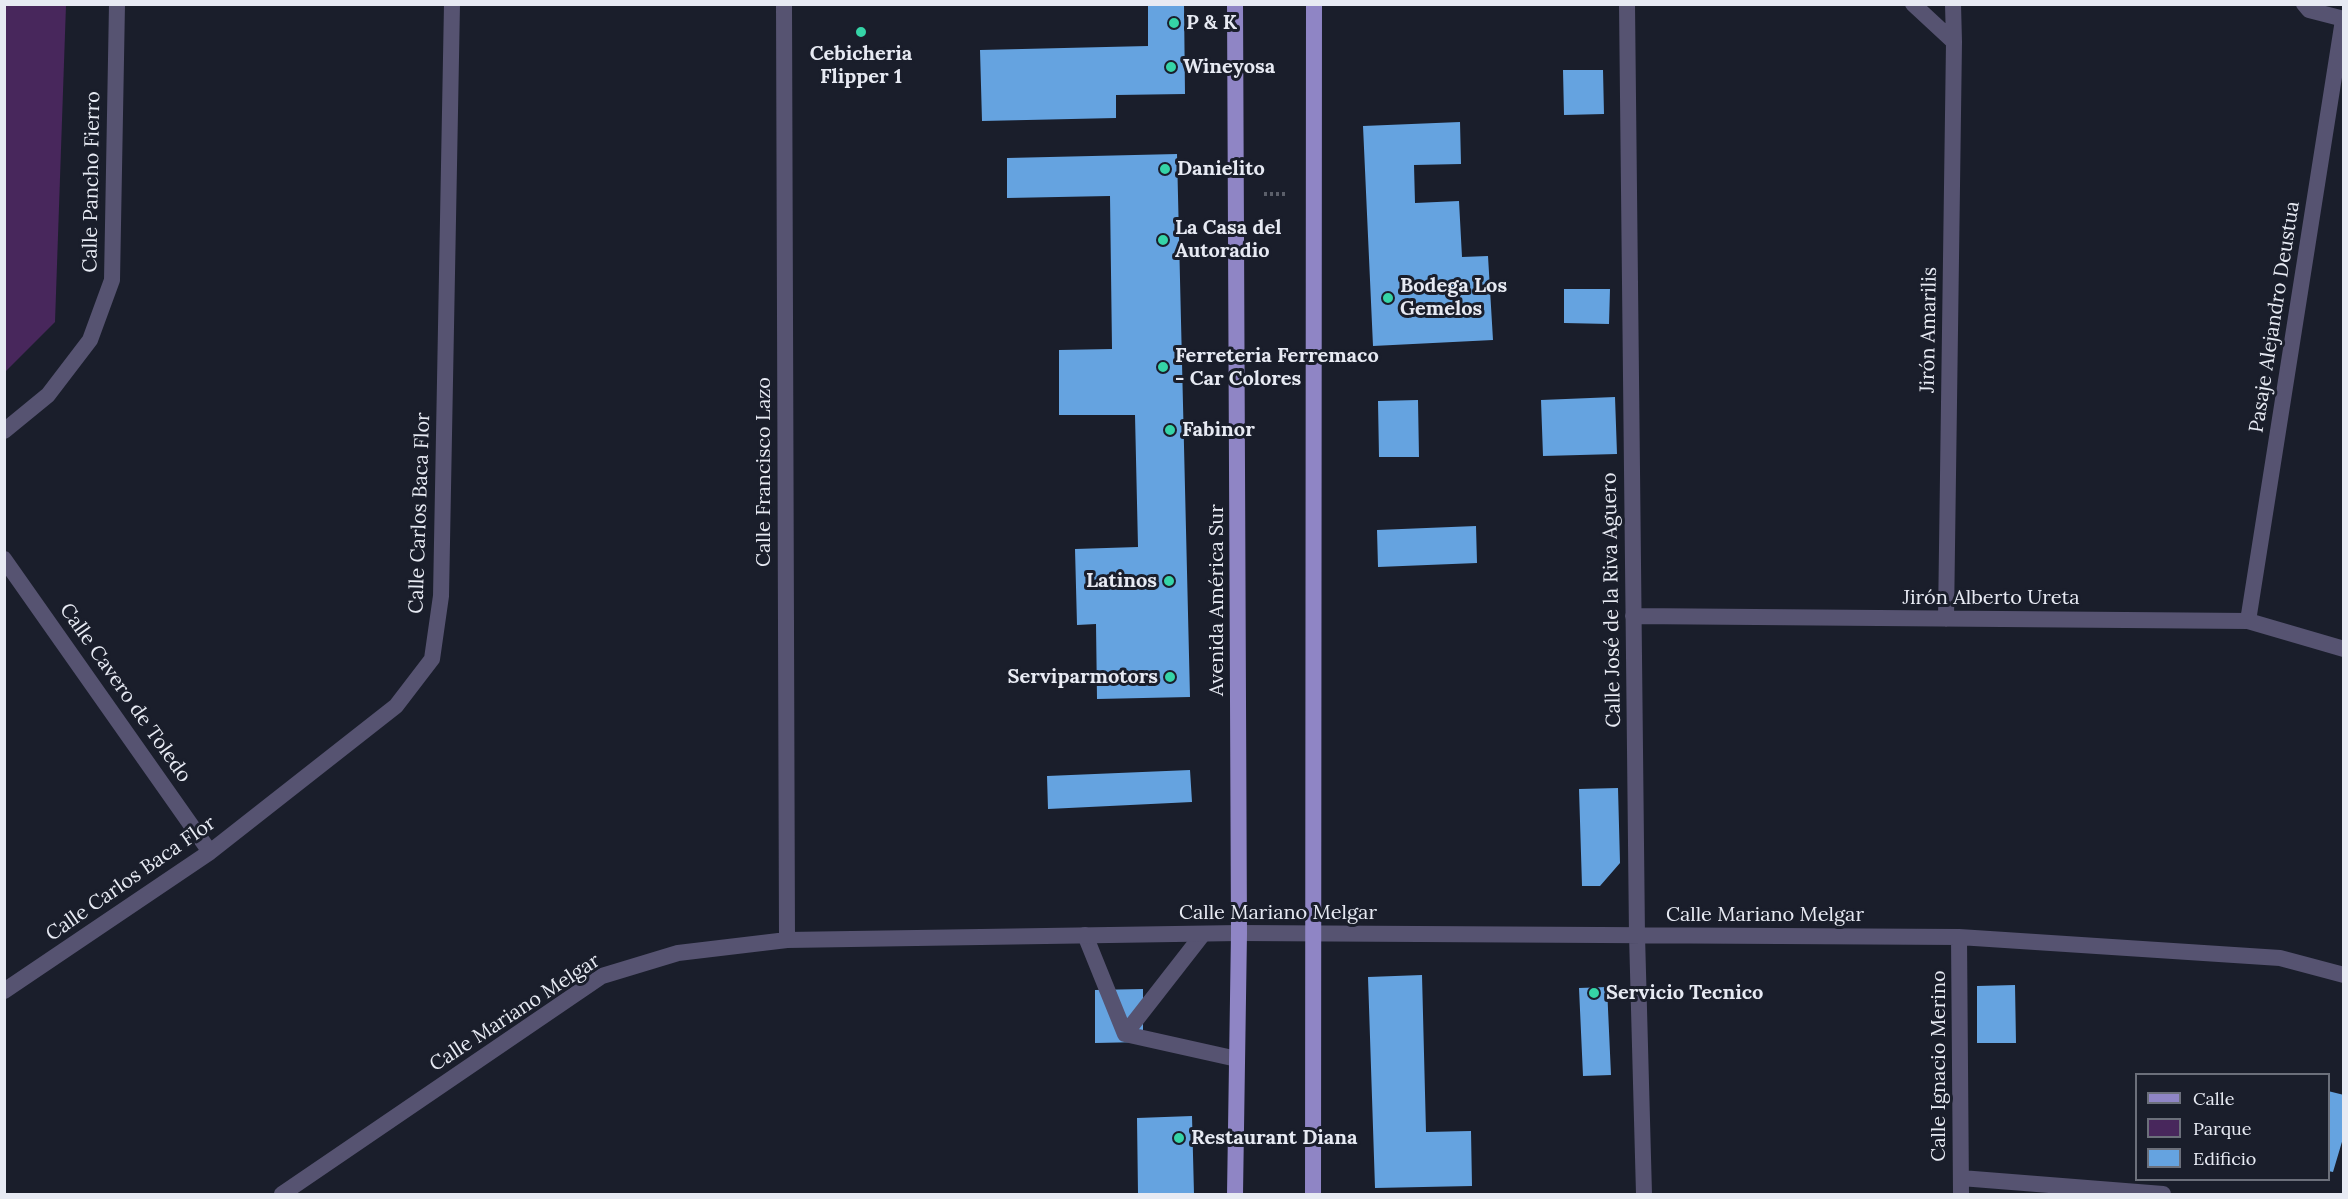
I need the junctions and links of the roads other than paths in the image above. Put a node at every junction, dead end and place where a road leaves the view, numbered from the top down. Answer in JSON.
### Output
{"nodes":[{"id":1,"x":117,"y":4,"type":"edge"},
{"id":2,"x":452,"y":4,"type":"edge"},
{"id":3,"x":784,"y":4,"type":"edge"},
{"id":4,"x":1235,"y":4,"type":"edge"},
{"id":5,"x":1314,"y":4,"type":"edge"},
{"id":6,"x":1627,"y":4,"type":"edge"},
{"id":7,"x":1913,"y":4,"type":"edge"},
{"id":8,"x":1953,"y":4,"type":"edge"},
{"id":9,"x":2304,"y":4,"type":"edge"},
{"id":10,"x":2343,"y":20,"type":"edge"},
{"id":11,"x":1954,"y":42,"type":"junction"},
{"id":12,"x":4,"y":431,"type":"edge"},
{"id":13,"x":4,"y":559,"type":"edge"},
{"id":14,"x":1633,"y":616,"type":"junction"},
{"id":15,"x":1947,"y":619,"type":"junction"},
{"id":16,"x":2248,"y":621,"type":"junction"},
{"id":17,"x":2343,"y":649,"type":"edge"},
{"id":18,"x":210,"y":852,"type":"junction"},
{"id":19,"x":1239,"y":933,"type":"junction"},
{"id":20,"x":1312,"y":933,"type":"junction"},
{"id":21,"x":1203,"y":934,"type":"junction"},
{"id":22,"x":1085,"y":935,"type":"junction"},
{"id":23,"x":1637,"y":935,"type":"junction"},
{"id":24,"x":1959,"y":937,"type":"junction"},
{"id":25,"x":787,"y":940,"type":"junction"},
{"id":26,"x":2343,"y":975,"type":"edge"},
{"id":27,"x":4,"y":991,"type":"edge"},
{"id":28,"x":1125,"y":1034,"type":"junction"},
{"id":29,"x":1237,"y":1059,"type":"junction"},
{"id":30,"x":1961,"y":1186,"type":"edge"},
{"id":31,"x":282,"y":1194,"type":"edge"},
{"id":32,"x":1235,"y":1194,"type":"edge"},
{"id":33,"x":1313,"y":1194,"type":"edge"},
{"id":34,"x":1644,"y":1194,"type":"edge"},
{"id":35,"x":2163,"y":1194,"type":"edge"}],
"edges":[{"from":1,"to":12,"type":"street","name":"Calle Pancho Fierro"},
{"from":2,"to":18,"type":"street","name":"Calle Carlos Baca Flor"},
{"from":3,"to":25,"type":"street","name":"Calle Francisco Lazo"},
{"from":4,"to":19,"type":"main road","name":"Avenida América Sur"},
{"from":5,"to":20,"type":"main road"},
{"from":6,"to":14,"type":"street","name":"Calle José de la Riva Aguero"},
{"from":7,"to":11,"type":"street"},
{"from":8,"to":11,"type":"street","name":"Jirón Amarilis"},
{"from":9,"to":10,"type":"street","name":"Pasaje Alejandro Deustua"},
{"from":10,"to":16,"type":"street","name":"Pasaje Alejandro Deustua"},
{"from":11,"to":15,"type":"street","name":"Jirón Amarilis"},
{"from":13,"to":18,"type":"street","name":"Calle Cavero de Toledo"},
{"from":14,"to":15,"type":"street","name":"Jirón Alberto Ureta"},
{"from":14,"to":23,"type":"street","name":"Calle José de la Riva Aguero"},
{"from":15,"to":16,"type":"street","name":"Jirón Alberto Ureta"},
{"from":16,"to":17,"type":"street","name":"Jirón Alberto Ureta"},
{"from":18,"to":27,"type":"street","name":"Calle Carlos Baca Flor"},
{"from":19,"to":20,"type":"street","name":"Calle Mariano Melgar"},
{"from":19,"to":21,"type":"street","name":"Calle Mariano Melgar"},
{"from":19,"to":29,"type":"main road","name":"Avenida América Sur"},
{"from":20,"to":23,"type":"street","name":"Calle Mariano Melgar"},
{"from":20,"to":33,"type":"main road"},
{"from":21,"to":22,"type":"street","name":"Calle Mariano Melgar"},
{"from":21,"to":28,"type":"street"},
{"from":22,"to":25,"type":"street","name":"Calle Mariano Melgar"},
{"from":22,"to":28,"type":"street"},
{"from":23,"to":24,"type":"street","name":"Calle Mariano Melgar"},
{"from":23,"to":34,"type":"street","name":"Calle José de la Riva Aguero"},
{"from":24,"to":26,"type":"street","name":"Calle Mariano Melgar"},
{"from":24,"to":30,"type":"street","name":"Calle Ignacio Merino"},
{"from":25,"to":31,"type":"street","name":"Calle Mariano Melgar"},
{"from":28,"to":29,"type":"street"},
{"from":29,"to":32,"type":"main road","name":"Avenida América Sur"},
{"from":30,"to":35,"type":"street"}]}
